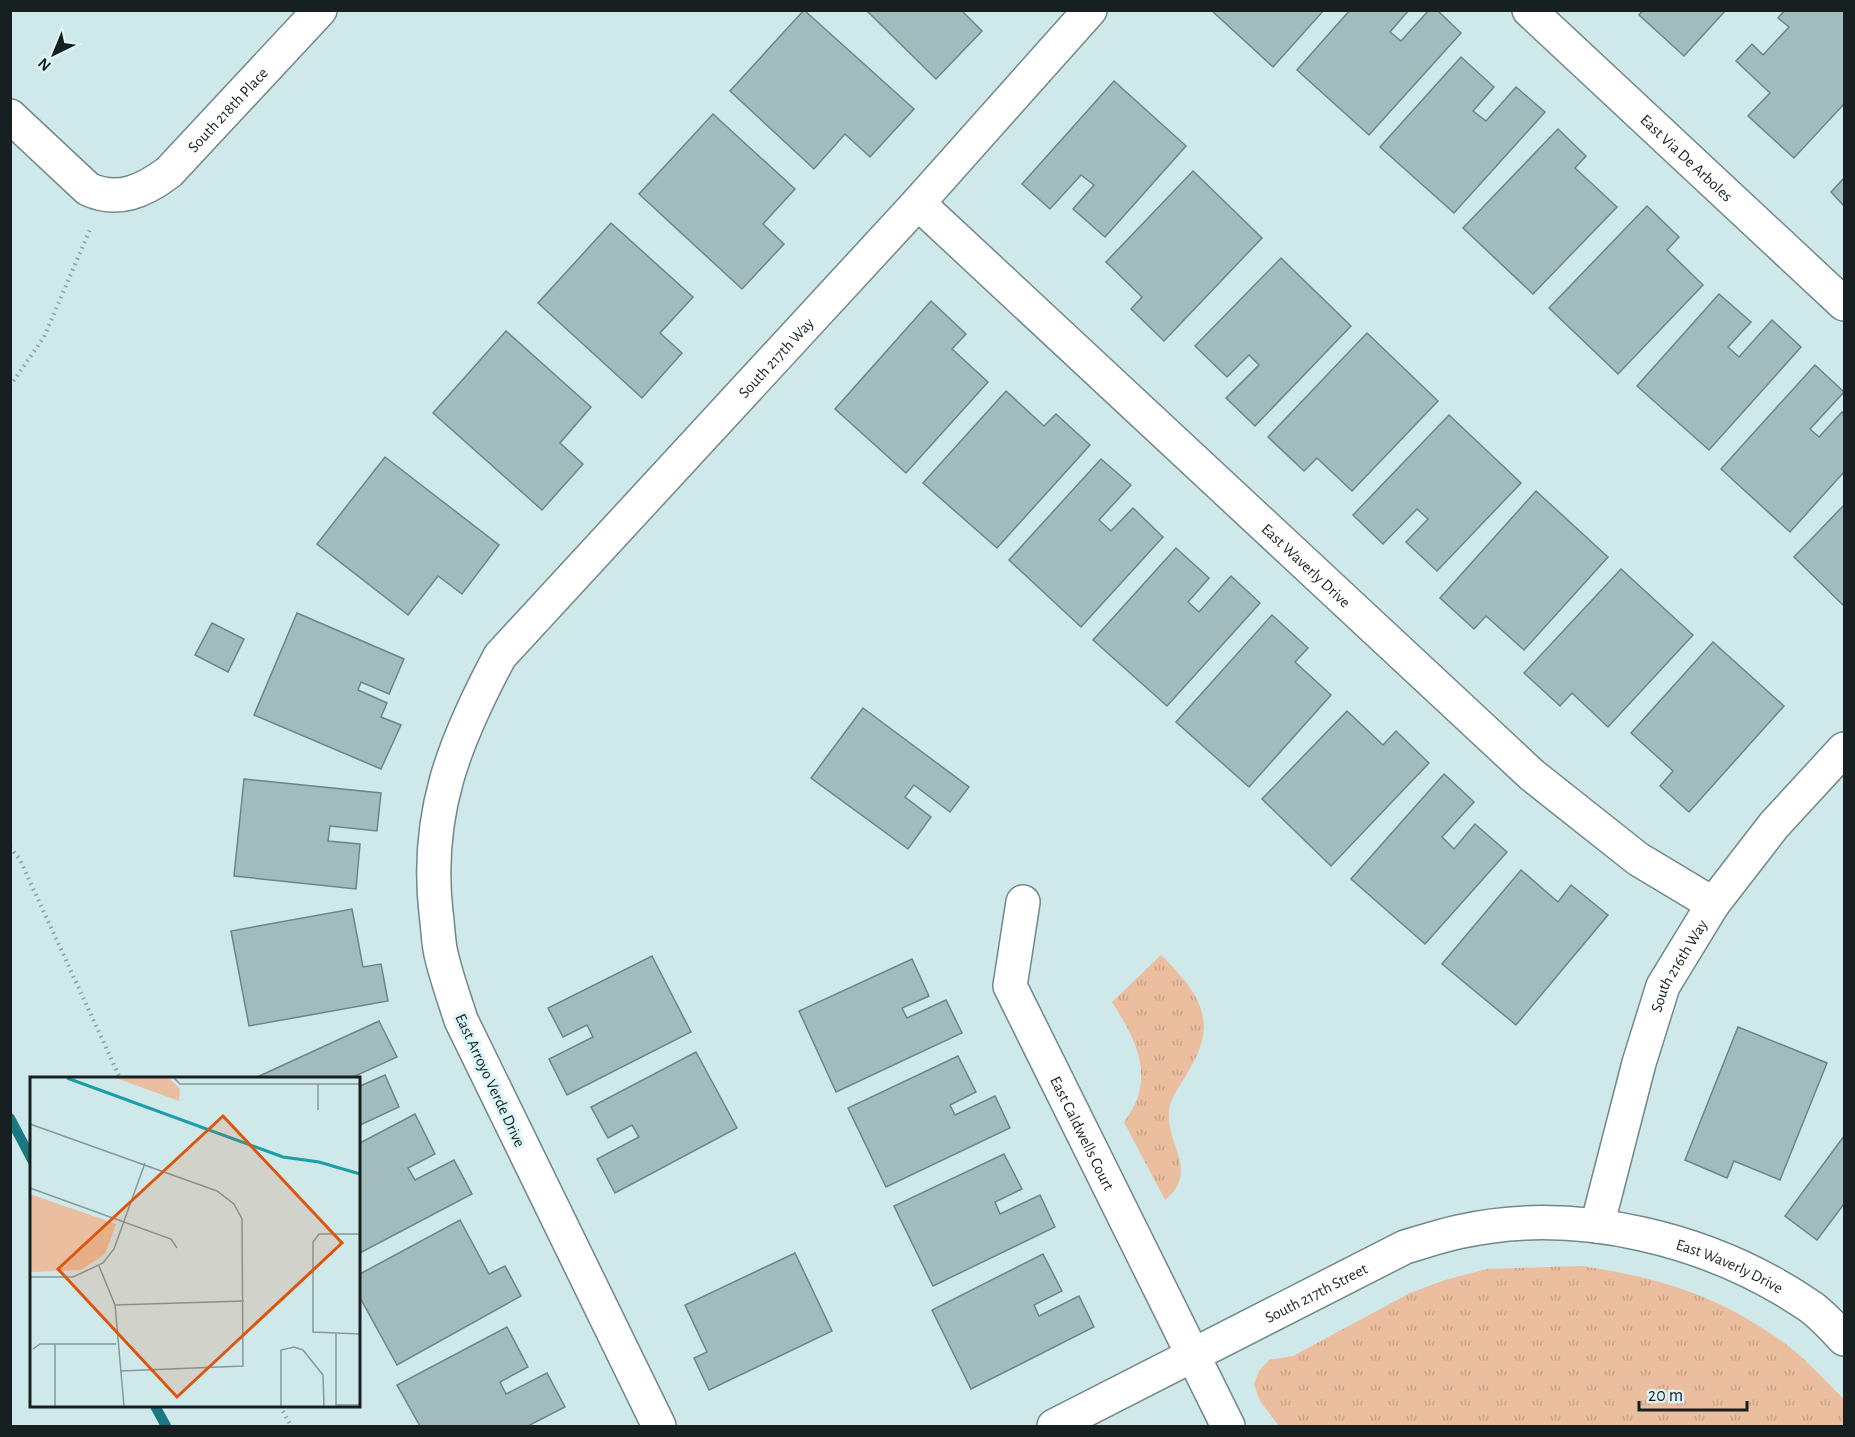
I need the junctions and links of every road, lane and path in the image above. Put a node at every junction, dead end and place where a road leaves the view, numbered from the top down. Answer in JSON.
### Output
{"nodes":[{"id":1,"x":320,"y":10,"type":"edge"},
{"id":2,"x":1090,"y":10,"type":"edge"},
{"id":3,"x":1529,"y":10,"type":"edge"},
{"id":4,"x":10,"y":116,"type":"edge"},
{"id":5,"x":113,"y":195,"type":"junction"},
{"id":6,"x":918,"y":203,"type":"junction"},
{"id":7,"x":1845,"y":304,"type":"edge"},
{"id":8,"x":10,"y":386,"type":"edge"},
{"id":9,"x":470,"y":712,"type":"joint"},
{"id":10,"x":1845,"y":749,"type":"edge"},
{"id":11,"x":10,"y":847,"type":"edge"},
{"id":12,"x":1023,"y":902,"type":"dead end"},
{"id":13,"x":1713,"y":904,"type":"junction"},
{"id":14,"x":120,"y":1077,"type":"edge"},
{"id":15,"x":1597,"y":1226,"type":"junction"},
{"id":16,"x":1845,"y":1339,"type":"edge"},
{"id":17,"x":1191,"y":1357,"type":"junction"},
{"id":18,"x":281,"y":1407,"type":"edge"},
{"id":19,"x":291,"y":1426,"type":"edge"},
{"id":20,"x":659,"y":1426,"type":"edge"},
{"id":21,"x":1054,"y":1426,"type":"edge"},
{"id":22,"x":1228,"y":1426,"type":"edge"}],
"edges":[{"from":1,"to":5,"type":"street","name":"South 218th Place"},
{"from":2,"to":6,"type":"street","name":"South 217th Way"},
{"from":3,"to":7,"type":"street","name":"East Via De Arboles"},
{"from":4,"to":5,"type":"street"},
{"from":5,"to":8,"type":"path"},
{"from":6,"to":9,"type":"street","name":"South 217th Way"},
{"from":6,"to":13,"type":"street","name":"East Waverly Drive"},
{"from":9,"to":20,"type":"street","name":"East Arroyo Verde Drive"},
{"from":10,"to":13,"type":"street","name":"South 216th Way"},
{"from":11,"to":14,"type":"path"},
{"from":12,"to":17,"type":"street","name":"East Caldwells Court"},
{"from":13,"to":15,"type":"street","name":"South 216th Way"},
{"from":15,"to":16,"type":"street","name":"East Waverly Drive"},
{"from":15,"to":17,"type":"street","name":"South 217th Street"},
{"from":17,"to":21,"type":"street","name":"South 217th Street"},
{"from":17,"to":22,"type":"street","name":"East Caldwells Court"},
{"from":18,"to":19,"type":"path"}]}
